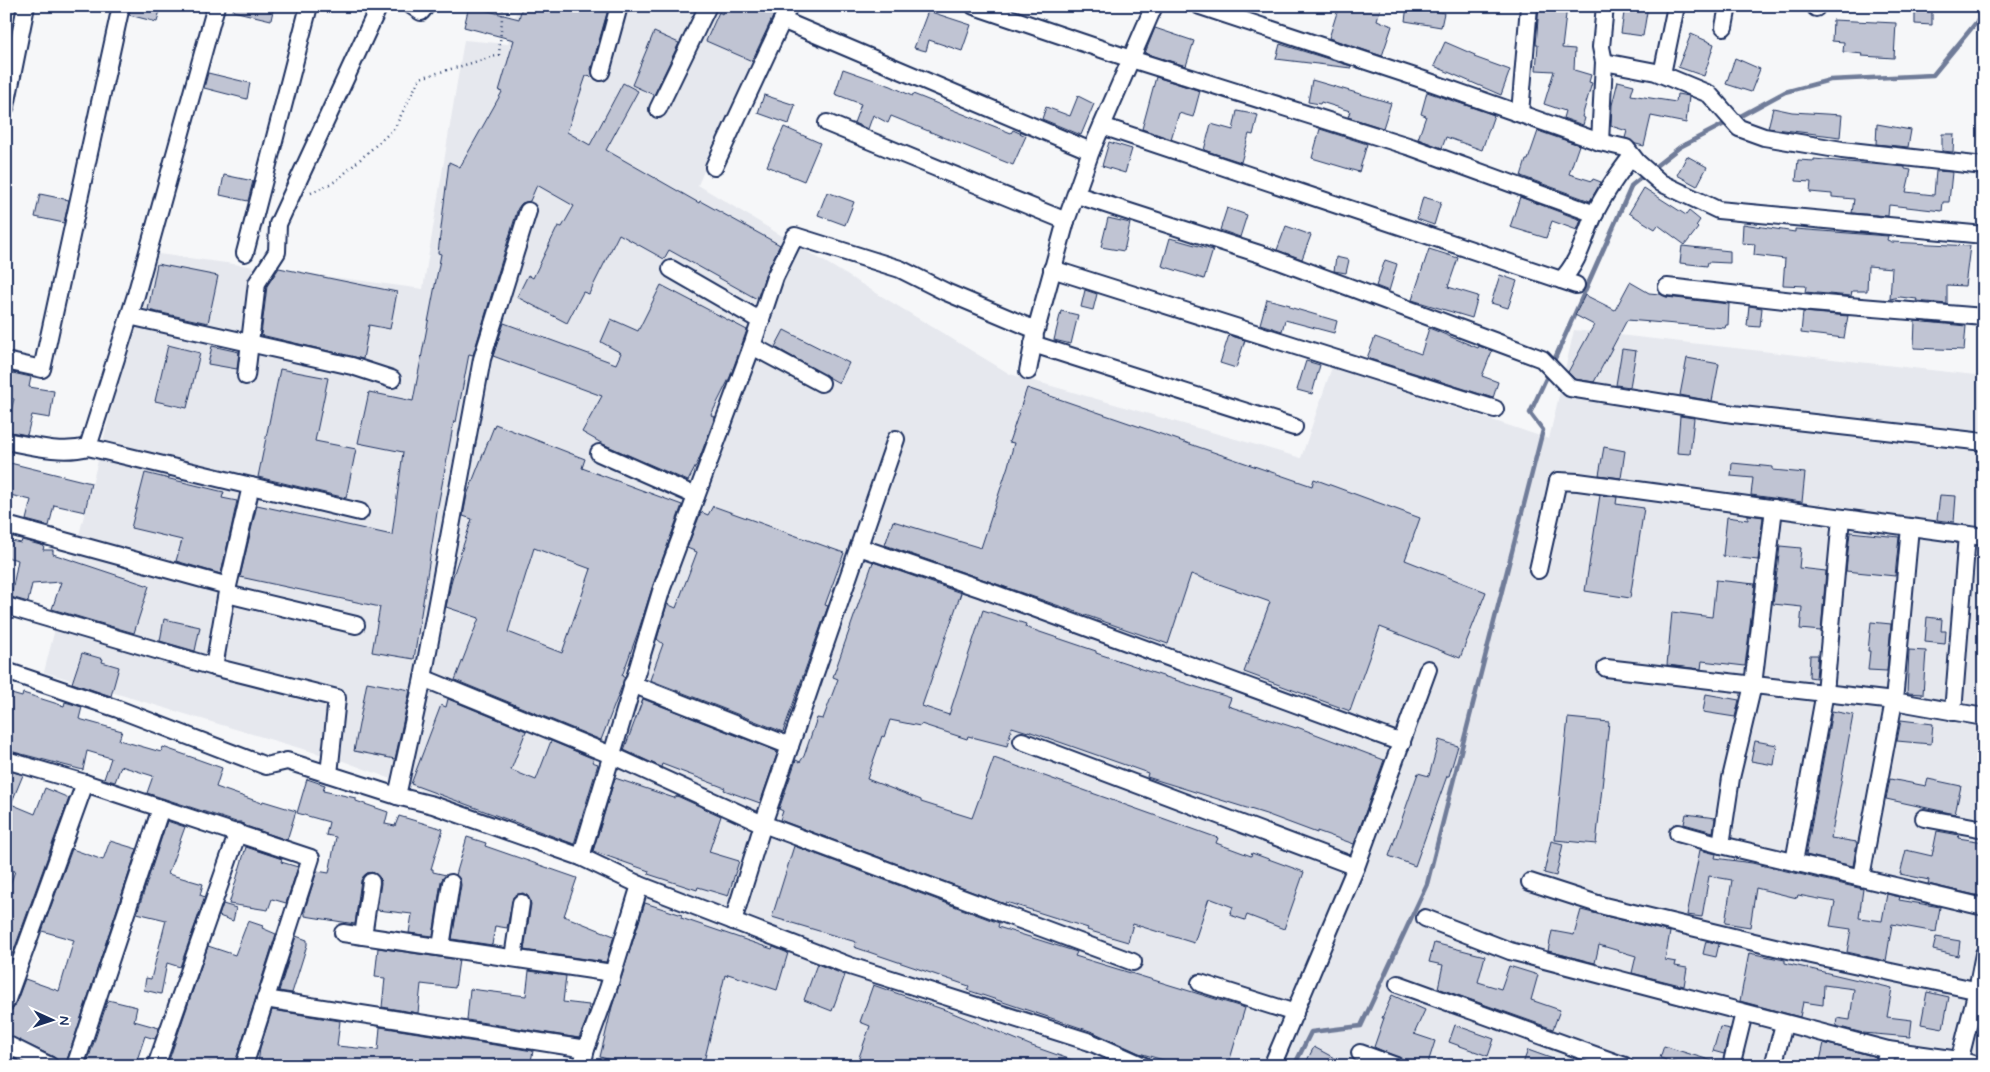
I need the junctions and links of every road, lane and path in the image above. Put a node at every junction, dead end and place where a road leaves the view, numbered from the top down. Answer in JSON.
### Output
{"nodes":[{"id":1,"x":26,"y":6,"type":"edge"},
{"id":2,"x":121,"y":6,"type":"edge"},
{"id":3,"x":216,"y":6,"type":"edge"},
{"id":4,"x":309,"y":6,"type":"edge"},
{"id":5,"x":379,"y":6,"type":"edge"},
{"id":6,"x":503,"y":6,"type":"edge"},
{"id":7,"x":619,"y":6,"type":"edge"},
{"id":8,"x":708,"y":6,"type":"edge"},
{"id":9,"x":974,"y":6,"type":"edge"},
{"id":10,"x":1154,"y":6,"type":"edge"},
{"id":11,"x":1200,"y":6,"type":"edge"},
{"id":12,"x":1529,"y":6,"type":"edge"},
{"id":13,"x":1605,"y":6,"type":"edge"},
{"id":14,"x":1676,"y":6,"type":"edge"},
{"id":15,"x":1728,"y":6,"type":"edge"},
{"id":16,"x":785,"y":13,"type":"edge"},
{"id":17,"x":1724,"y":27,"type":"dead end"},
{"id":18,"x":1131,"y":60,"type":"junction"},
{"id":19,"x":1604,"y":62,"type":"junction"},
{"id":20,"x":602,"y":72,"type":"dead end"},
{"id":21,"x":1662,"y":74,"type":"junction"},
{"id":22,"x":6,"y":106,"type":"edge"},
{"id":23,"x":658,"y":109,"type":"dead end"},
{"id":24,"x":1520,"y":113,"type":"junction"},
{"id":25,"x":827,"y":123,"type":"dead end"},
{"id":26,"x":1102,"y":126,"type":"junction"},
{"id":27,"x":1600,"y":142,"type":"junction"},
{"id":28,"x":1091,"y":151,"type":"junction"},
{"id":29,"x":1984,"y":166,"type":"edge"},
{"id":30,"x":714,"y":167,"type":"dead end"},
{"id":31,"x":1643,"y":167,"type":"junction"},
{"id":32,"x":311,"y":193,"type":"dead end"},
{"id":33,"x":1077,"y":195,"type":"junction"},
{"id":34,"x":528,"y":211,"type":"dead end"},
{"id":35,"x":1595,"y":214,"type":"junction"},
{"id":36,"x":1066,"y":221,"type":"junction"},
{"id":37,"x":1984,"y":236,"type":"edge"},
{"id":38,"x":245,"y":253,"type":"dead end"},
{"id":39,"x":671,"y":269,"type":"dead end"},
{"id":40,"x":1052,"y":269,"type":"junction"},
{"id":41,"x":1667,"y":287,"type":"dead end"},
{"id":42,"x":129,"y":316,"type":"junction"},
{"id":43,"x":1984,"y":317,"type":"edge"},
{"id":44,"x":761,"y":321,"type":"junction"},
{"id":45,"x":1035,"y":337,"type":"junction"},
{"id":46,"x":249,"y":343,"type":"junction"},
{"id":47,"x":752,"y":346,"type":"junction"},
{"id":48,"x":6,"y":360,"type":"edge"},
{"id":49,"x":1028,"y":371,"type":"dead end"},
{"id":50,"x":246,"y":376,"type":"dead end"},
{"id":51,"x":392,"y":379,"type":"dead end"},
{"id":52,"x":821,"y":383,"type":"dead end"},
{"id":53,"x":1495,"y":409,"type":"dead end"},
{"id":54,"x":1294,"y":427,"type":"dead end"},
{"id":55,"x":896,"y":440,"type":"dead end"},
{"id":56,"x":6,"y":441,"type":"edge"},
{"id":57,"x":1984,"y":442,"type":"edge"},
{"id":58,"x":88,"y":447,"type":"junction"},
{"id":59,"x":599,"y":453,"type":"dead end"},
{"id":60,"x":250,"y":486,"type":"junction"},
{"id":61,"x":696,"y":496,"type":"junction"},
{"id":62,"x":1774,"y":508,"type":"junction"},
{"id":63,"x":360,"y":512,"type":"dead end"},
{"id":64,"x":1841,"y":518,"type":"junction"},
{"id":65,"x":6,"y":525,"type":"edge"},
{"id":66,"x":1910,"y":527,"type":"junction"},
{"id":67,"x":1967,"y":534,"type":"junction"},
{"id":68,"x":1984,"y":537,"type":"edge"},
{"id":69,"x":859,"y":547,"type":"junction"},
{"id":70,"x":1538,"y":570,"type":"dead end"},
{"id":71,"x":228,"y":590,"type":"junction"},
{"id":72,"x":6,"y":606,"type":"edge"},
{"id":73,"x":356,"y":625,"type":"dead end"},
{"id":74,"x":214,"y":667,"type":"junction"},
{"id":75,"x":1606,"y":668,"type":"dead end"},
{"id":76,"x":1428,"y":669,"type":"dead end"},
{"id":77,"x":6,"y":672,"type":"edge"},
{"id":78,"x":423,"y":678,"type":"junction"},
{"id":79,"x":632,"y":684,"type":"junction"},
{"id":80,"x":1753,"y":685,"type":"junction"},
{"id":81,"x":1825,"y":692,"type":"junction"},
{"id":82,"x":1894,"y":701,"type":"junction"},
{"id":83,"x":1952,"y":712,"type":"junction"},
{"id":84,"x":1984,"y":716,"type":"edge"},
{"id":85,"x":1022,"y":741,"type":"dead end"},
{"id":86,"x":1402,"y":743,"type":"junction"},
{"id":87,"x":790,"y":746,"type":"junction"},
{"id":88,"x":611,"y":755,"type":"junction"},
{"id":89,"x":6,"y":760,"type":"edge"},
{"id":90,"x":329,"y":774,"type":"junction"},
{"id":91,"x":86,"y":783,"type":"junction"},
{"id":92,"x":397,"y":796,"type":"junction"},
{"id":93,"x":161,"y":808,"type":"junction"},
{"id":94,"x":1924,"y":818,"type":"dead end"},
{"id":95,"x":763,"y":824,"type":"junction"},
{"id":96,"x":1984,"y":829,"type":"edge"},
{"id":97,"x":238,"y":832,"type":"junction"},
{"id":98,"x":1678,"y":833,"type":"dead end"},
{"id":99,"x":1721,"y":845,"type":"junction"},
{"id":100,"x":581,"y":856,"type":"junction"},
{"id":101,"x":1794,"y":862,"type":"junction"},
{"id":102,"x":1356,"y":867,"type":"junction"},
{"id":103,"x":1861,"y":876,"type":"junction"},
{"id":104,"x":371,"y":882,"type":"dead end"},
{"id":105,"x":1530,"y":882,"type":"dead end"},
{"id":106,"x":451,"y":883,"type":"dead end"},
{"id":107,"x":640,"y":885,"type":"junction"},
{"id":108,"x":521,"y":903,"type":"dead end"},
{"id":109,"x":1984,"y":907,"type":"edge"},
{"id":110,"x":1425,"y":918,"type":"dead end"},
{"id":111,"x":733,"y":921,"type":"junction"},
{"id":112,"x":343,"y":933,"type":"dead end"},
{"id":113,"x":363,"y":936,"type":"junction"},
{"id":114,"x":441,"y":948,"type":"junction"},
{"id":115,"x":1984,"y":954,"type":"edge"},
{"id":116,"x":513,"y":958,"type":"junction"},
{"id":117,"x":1133,"y":962,"type":"dead end"},
{"id":118,"x":612,"y":973,"type":"junction"},
{"id":119,"x":1200,"y":983,"type":"dead end"},
{"id":120,"x":1398,"y":984,"type":"dead end"},
{"id":121,"x":1981,"y":991,"type":"edge"},
{"id":122,"x":265,"y":999,"type":"junction"},
{"id":123,"x":6,"y":1002,"type":"edge"},
{"id":124,"x":1295,"y":1013,"type":"junction"},
{"id":125,"x":1744,"y":1013,"type":"junction"},
{"id":126,"x":1784,"y":1024,"type":"junction"},
{"id":127,"x":6,"y":1044,"type":"edge"},
{"id":128,"x":586,"y":1049,"type":"junction"},
{"id":129,"x":1360,"y":1053,"type":"dead end"},
{"id":130,"x":1886,"y":1058,"type":"edge"},
{"id":131,"x":1959,"y":1063,"type":"edge"},
{"id":132,"x":249,"y":1065,"type":"edge"},
{"id":133,"x":50,"y":1066,"type":"edge"},
{"id":134,"x":75,"y":1066,"type":"edge"},
{"id":135,"x":156,"y":1066,"type":"edge"},
{"id":136,"x":582,"y":1066,"type":"edge"},
{"id":137,"x":1144,"y":1066,"type":"edge"},
{"id":138,"x":1272,"y":1066,"type":"edge"},
{"id":139,"x":1396,"y":1066,"type":"edge"},
{"id":140,"x":1625,"y":1066,"type":"edge"},
{"id":141,"x":1731,"y":1066,"type":"edge"},
{"id":142,"x":1773,"y":1066,"type":"edge"},
{"id":143,"x":1979,"y":1066,"type":"edge"}],
"edges":[{"from":1,"to":22,"type":"street"},
{"from":2,"to":48,"type":"street"},
{"from":3,"to":42,"type":"street"},
{"from":4,"to":38,"type":"street"},
{"from":5,"to":46,"type":"street"},
{"from":6,"to":32,"type":"path"},
{"from":7,"to":20,"type":"street"},
{"from":8,"to":23,"type":"street"},
{"from":9,"to":18,"type":"street"},
{"from":10,"to":18,"type":"street"},
{"from":11,"to":24,"type":"street"},
{"from":12,"to":24,"type":"street"},
{"from":13,"to":19,"type":"street"},
{"from":14,"to":21,"type":"street"},
{"from":15,"to":17,"type":"street"},
{"from":16,"to":28,"type":"street"},
{"from":16,"to":30,"type":"street"},
{"from":18,"to":26,"type":"street"},
{"from":18,"to":35,"type":"street"},
{"from":19,"to":21,"type":"street"},
{"from":19,"to":27,"type":"street"},
{"from":21,"to":29,"type":"street"},
{"from":24,"to":27,"type":"street"},
{"from":25,"to":36,"type":"street"},
{"from":26,"to":28,"type":"street"},
{"from":26,"to":35,"type":"street"},
{"from":27,"to":31,"type":"street"},
{"from":28,"to":33,"type":"street"},
{"from":31,"to":35,"type":"street"},
{"from":31,"to":37,"type":"street"},
{"from":33,"to":36,"type":"street"},
{"from":33,"to":57,"type":"street"},
{"from":34,"to":78,"type":"street"},
{"from":36,"to":40,"type":"street"},
{"from":39,"to":44,"type":"street"},
{"from":40,"to":45,"type":"street"},
{"from":40,"to":53,"type":"street"},
{"from":41,"to":43,"type":"street"},
{"from":42,"to":46,"type":"street"},
{"from":42,"to":58,"type":"street"},
{"from":44,"to":45,"type":"street"},
{"from":44,"to":47,"type":"street"},
{"from":45,"to":49,"type":"street"},
{"from":45,"to":54,"type":"street"},
{"from":46,"to":50,"type":"street"},
{"from":46,"to":51,"type":"street"},
{"from":47,"to":52,"type":"street"},
{"from":47,"to":61,"type":"street"},
{"from":55,"to":69,"type":"street"},
{"from":56,"to":58,"type":"street"},
{"from":58,"to":60,"type":"street"},
{"from":59,"to":61,"type":"street"},
{"from":60,"to":63,"type":"street"},
{"from":60,"to":71,"type":"street"},
{"from":61,"to":79,"type":"street"},
{"from":62,"to":64,"type":"street"},
{"from":62,"to":70,"type":"street"},
{"from":62,"to":80,"type":"street"},
{"from":64,"to":66,"type":"street"},
{"from":64,"to":81,"type":"street"},
{"from":65,"to":71,"type":"street"},
{"from":66,"to":67,"type":"street"},
{"from":66,"to":82,"type":"street"},
{"from":67,"to":68,"type":"street"},
{"from":67,"to":83,"type":"street"},
{"from":69,"to":86,"type":"street"},
{"from":69,"to":87,"type":"street"},
{"from":71,"to":73,"type":"street"},
{"from":71,"to":74,"type":"street"},
{"from":72,"to":74,"type":"street"},
{"from":74,"to":90,"type":"street"},
{"from":75,"to":80,"type":"street"},
{"from":76,"to":86,"type":"street"},
{"from":77,"to":90,"type":"street"},
{"from":78,"to":88,"type":"street"},
{"from":78,"to":92,"type":"street"},
{"from":79,"to":87,"type":"street"},
{"from":79,"to":88,"type":"street"},
{"from":80,"to":81,"type":"street"},
{"from":80,"to":99,"type":"street"},
{"from":81,"to":82,"type":"street"},
{"from":81,"to":101,"type":"street"},
{"from":82,"to":83,"type":"street"},
{"from":82,"to":103,"type":"street"},
{"from":83,"to":84,"type":"street"},
{"from":85,"to":102,"type":"street"},
{"from":86,"to":102,"type":"street"},
{"from":87,"to":95,"type":"street"},
{"from":88,"to":95,"type":"street"},
{"from":88,"to":100,"type":"street"},
{"from":89,"to":91,"type":"street"},
{"from":90,"to":92,"type":"street"},
{"from":91,"to":93,"type":"street"},
{"from":91,"to":123,"type":"street"},
{"from":92,"to":100,"type":"street"},
{"from":93,"to":97,"type":"street"},
{"from":93,"to":134,"type":"street"},
{"from":94,"to":96,"type":"street"},
{"from":95,"to":111,"type":"street"},
{"from":95,"to":117,"type":"street"},
{"from":97,"to":122,"type":"street"},
{"from":97,"to":135,"type":"street"},
{"from":98,"to":99,"type":"street"},
{"from":99,"to":101,"type":"street"},
{"from":100,"to":107,"type":"street"},
{"from":101,"to":103,"type":"street"},
{"from":102,"to":124,"type":"street"},
{"from":103,"to":109,"type":"street"},
{"from":104,"to":113,"type":"street"},
{"from":105,"to":121,"type":"street"},
{"from":106,"to":114,"type":"street"},
{"from":107,"to":111,"type":"street"},
{"from":107,"to":118,"type":"street"},
{"from":108,"to":116,"type":"street"},
{"from":110,"to":125,"type":"street"},
{"from":111,"to":137,"type":"street"},
{"from":112,"to":113,"type":"street"},
{"from":113,"to":114,"type":"street"},
{"from":114,"to":116,"type":"street"},
{"from":115,"to":121,"type":"street"},
{"from":116,"to":118,"type":"street"},
{"from":118,"to":128,"type":"street"},
{"from":119,"to":124,"type":"street"},
{"from":120,"to":140,"type":"street"},
{"from":121,"to":131,"type":"street"},
{"from":122,"to":128,"type":"street"},
{"from":122,"to":132,"type":"street"},
{"from":124,"to":138,"type":"street"},
{"from":125,"to":126,"type":"street"},
{"from":125,"to":141,"type":"street"},
{"from":126,"to":130,"type":"street"},
{"from":126,"to":142,"type":"street"},
{"from":127,"to":133,"type":"street"},
{"from":128,"to":136,"type":"street"},
{"from":129,"to":139,"type":"street"},
{"from":130,"to":131,"type":"street"},
{"from":131,"to":143,"type":"street"}]}
